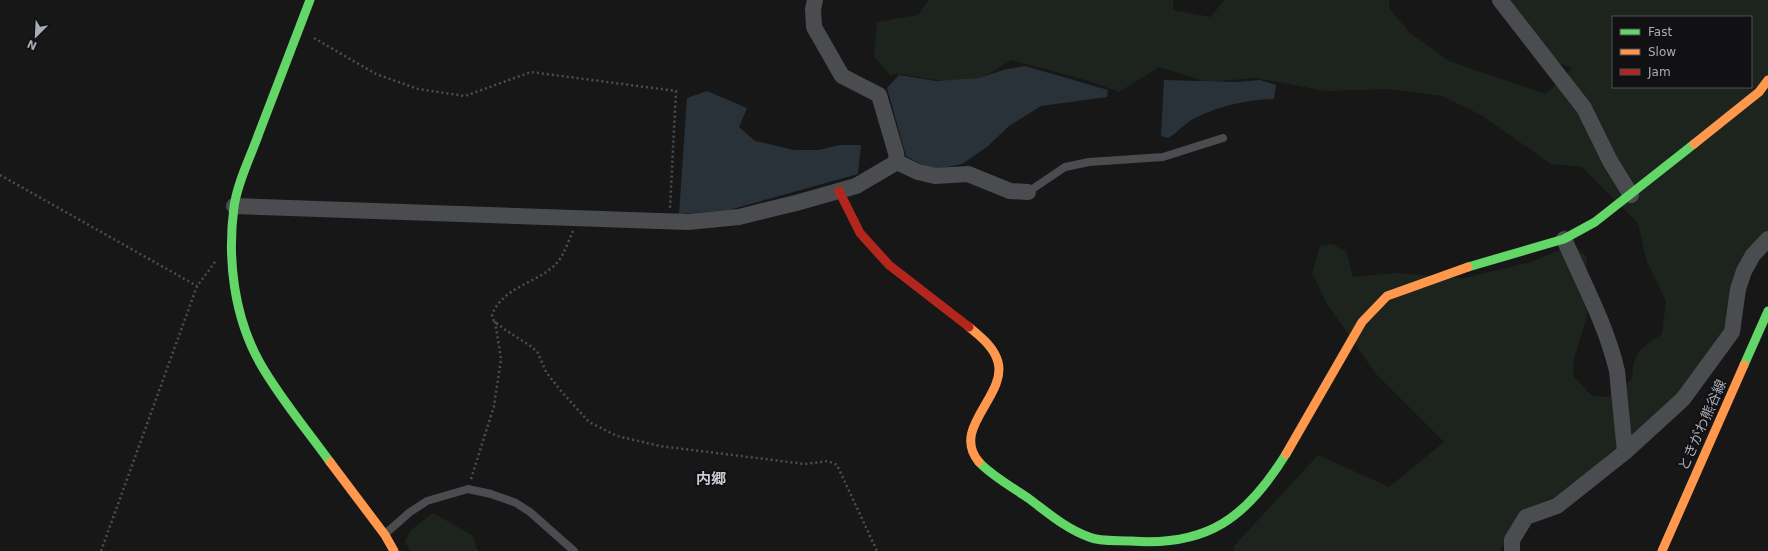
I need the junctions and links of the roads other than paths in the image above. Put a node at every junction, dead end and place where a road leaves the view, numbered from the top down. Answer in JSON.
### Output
{"nodes":[{"id":1,"x":310,"y":0,"type":"edge"},
{"id":2,"x":815,"y":0,"type":"edge"},
{"id":3,"x":1500,"y":0,"type":"edge"},
{"id":4,"x":1768,"y":80,"type":"edge"},
{"id":5,"x":1223,"y":138,"type":"dead end"},
{"id":6,"x":897,"y":162,"type":"junction"},
{"id":7,"x":839,"y":191,"type":"junction"},
{"id":8,"x":1028,"y":192,"type":"joint"},
{"id":9,"x":1631,"y":195,"type":"junction"},
{"id":10,"x":234,"y":206,"type":"junction"},
{"id":11,"x":1564,"y":239,"type":"junction"},
{"id":12,"x":1768,"y":239,"type":"edge"},
{"id":13,"x":1768,"y":311,"type":"edge"},
{"id":14,"x":1625,"y":452,"type":"junction"},
{"id":15,"x":385,"y":535,"type":"junction"},
{"id":16,"x":1107,"y":546,"type":"edge"},
{"id":17,"x":394,"y":551,"type":"edge"},
{"id":18,"x":574,"y":551,"type":"edge"},
{"id":19,"x":1512,"y":551,"type":"edge"},
{"id":20,"x":1662,"y":551,"type":"edge"}],
"edges":[{"from":1,"to":10,"type":"street"},
{"from":2,"to":6,"type":"street"},
{"from":3,"to":9,"type":"street"},
{"from":4,"to":9,"type":"street"},
{"from":5,"to":8,"type":"lane"},
{"from":6,"to":7,"type":"street"},
{"from":6,"to":8,"type":"street"},
{"from":7,"to":10,"type":"street"},
{"from":7,"to":16,"type":"street"},
{"from":9,"to":11,"type":"street"},
{"from":10,"to":15,"type":"street"},
{"from":11,"to":14,"type":"street"},
{"from":11,"to":16,"type":"street"},
{"from":12,"to":14,"type":"street"},
{"from":13,"to":20,"type":"street","name":"ときがわ熊谷線"},
{"from":14,"to":19,"type":"street"},
{"from":15,"to":17,"type":"street"},
{"from":15,"to":18,"type":"lane"}]}
